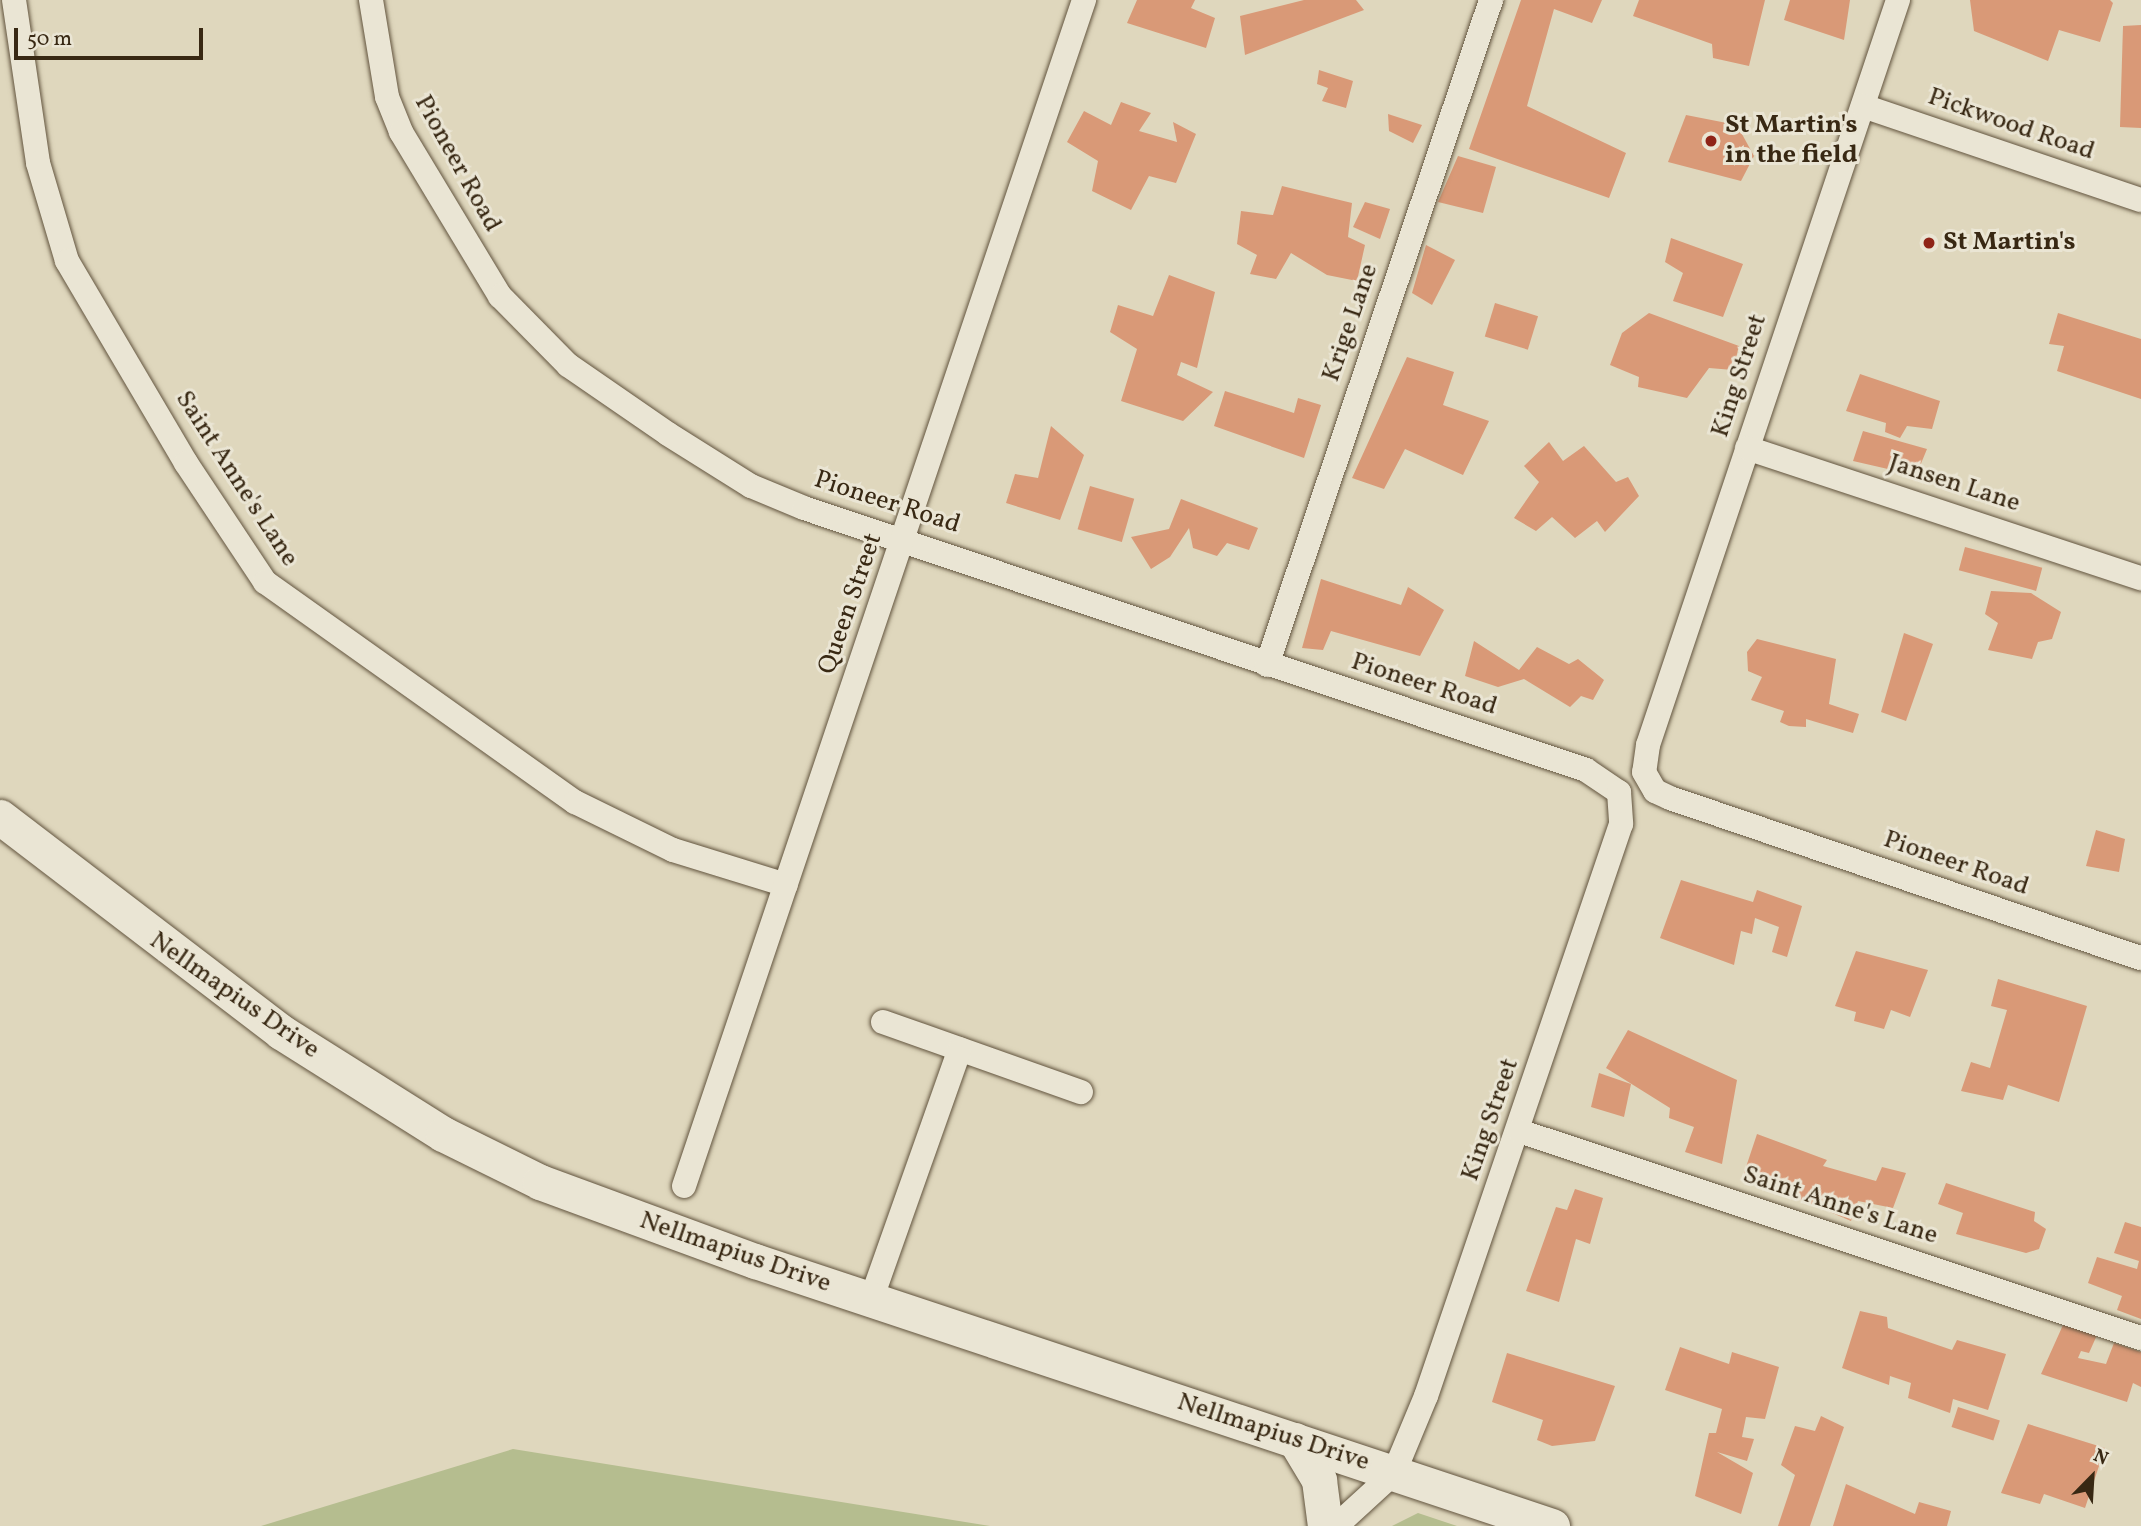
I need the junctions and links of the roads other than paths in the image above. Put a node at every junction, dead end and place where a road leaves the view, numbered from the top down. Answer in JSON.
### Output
{"nodes":[{"id":1,"x":14,"y":0,"type":"edge"},
{"id":2,"x":371,"y":0,"type":"edge"},
{"id":3,"x":1084,"y":0,"type":"edge"},
{"id":4,"x":1491,"y":0,"type":"edge"},
{"id":5,"x":1898,"y":0,"type":"edge"},
{"id":6,"x":1863,"y":106,"type":"junction"},
{"id":7,"x":2141,"y":200,"type":"edge"},
{"id":8,"x":1747,"y":449,"type":"junction"},
{"id":9,"x":904,"y":540,"type":"junction"},
{"id":10,"x":2141,"y":578,"type":"edge"},
{"id":11,"x":1267,"y":665,"type":"junction"},
{"id":12,"x":1644,"y":772,"type":"joint"},
{"id":13,"x":1613,"y":785,"type":"joint"},
{"id":14,"x":0,"y":817,"type":"edge"},
{"id":15,"x":786,"y":885,"type":"junction"},
{"id":16,"x":2141,"y":958,"type":"edge"},
{"id":17,"x":883,"y":1022,"type":"dead end"},
{"id":18,"x":960,"y":1049,"type":"junction"},
{"id":19,"x":1081,"y":1092,"type":"dead end"},
{"id":20,"x":1519,"y":1130,"type":"junction"},
{"id":21,"x":684,"y":1186,"type":"dead end"},
{"id":22,"x":872,"y":1300,"type":"junction"},
{"id":23,"x":2141,"y":1338,"type":"edge"},
{"id":24,"x":1295,"y":1440,"type":"junction"},
{"id":25,"x":1394,"y":1472,"type":"junction"},
{"id":26,"x":1325,"y":1526,"type":"edge"},
{"id":27,"x":1336,"y":1526,"type":"edge"},
{"id":28,"x":1552,"y":1526,"type":"edge"}],
"edges":[{"from":1,"to":15,"type":"street","name":"Saint Anne's Lane"},
{"from":2,"to":9,"type":"street","name":"Pioneer Road"},
{"from":3,"to":9,"type":"street","name":"Queen Street"},
{"from":4,"to":11,"type":"street","name":"Krige Lane"},
{"from":5,"to":6,"type":"street","name":"King Street"},
{"from":6,"to":7,"type":"street","name":"Pickwood Road"},
{"from":6,"to":8,"type":"street","name":"King Street"},
{"from":8,"to":10,"type":"street","name":"Jansen Lane"},
{"from":8,"to":12,"type":"street","name":"King Street"},
{"from":9,"to":11,"type":"street","name":"Pioneer Road"},
{"from":9,"to":15,"type":"street","name":"Queen Street"},
{"from":11,"to":13,"type":"street","name":"Pioneer Road"},
{"from":12,"to":16,"type":"street","name":"Pioneer Road"},
{"from":13,"to":20,"type":"street","name":"King Street"},
{"from":14,"to":22,"type":"main road","name":"Nellmapius Drive"},
{"from":15,"to":21,"type":"street","name":"Queen Street"},
{"from":17,"to":18,"type":"street"},
{"from":18,"to":19,"type":"street"},
{"from":18,"to":22,"type":"street"},
{"from":20,"to":23,"type":"street","name":"Saint Anne's Lane"},
{"from":20,"to":25,"type":"street","name":"King Street"},
{"from":22,"to":24,"type":"main road","name":"Nellmapius Drive"},
{"from":24,"to":25,"type":"main road","name":"Nellmapius Drive"},
{"from":24,"to":26,"type":"main road"},
{"from":25,"to":27,"type":"street"},
{"from":25,"to":28,"type":"main road","name":"Nellmapius Drive"}]}
